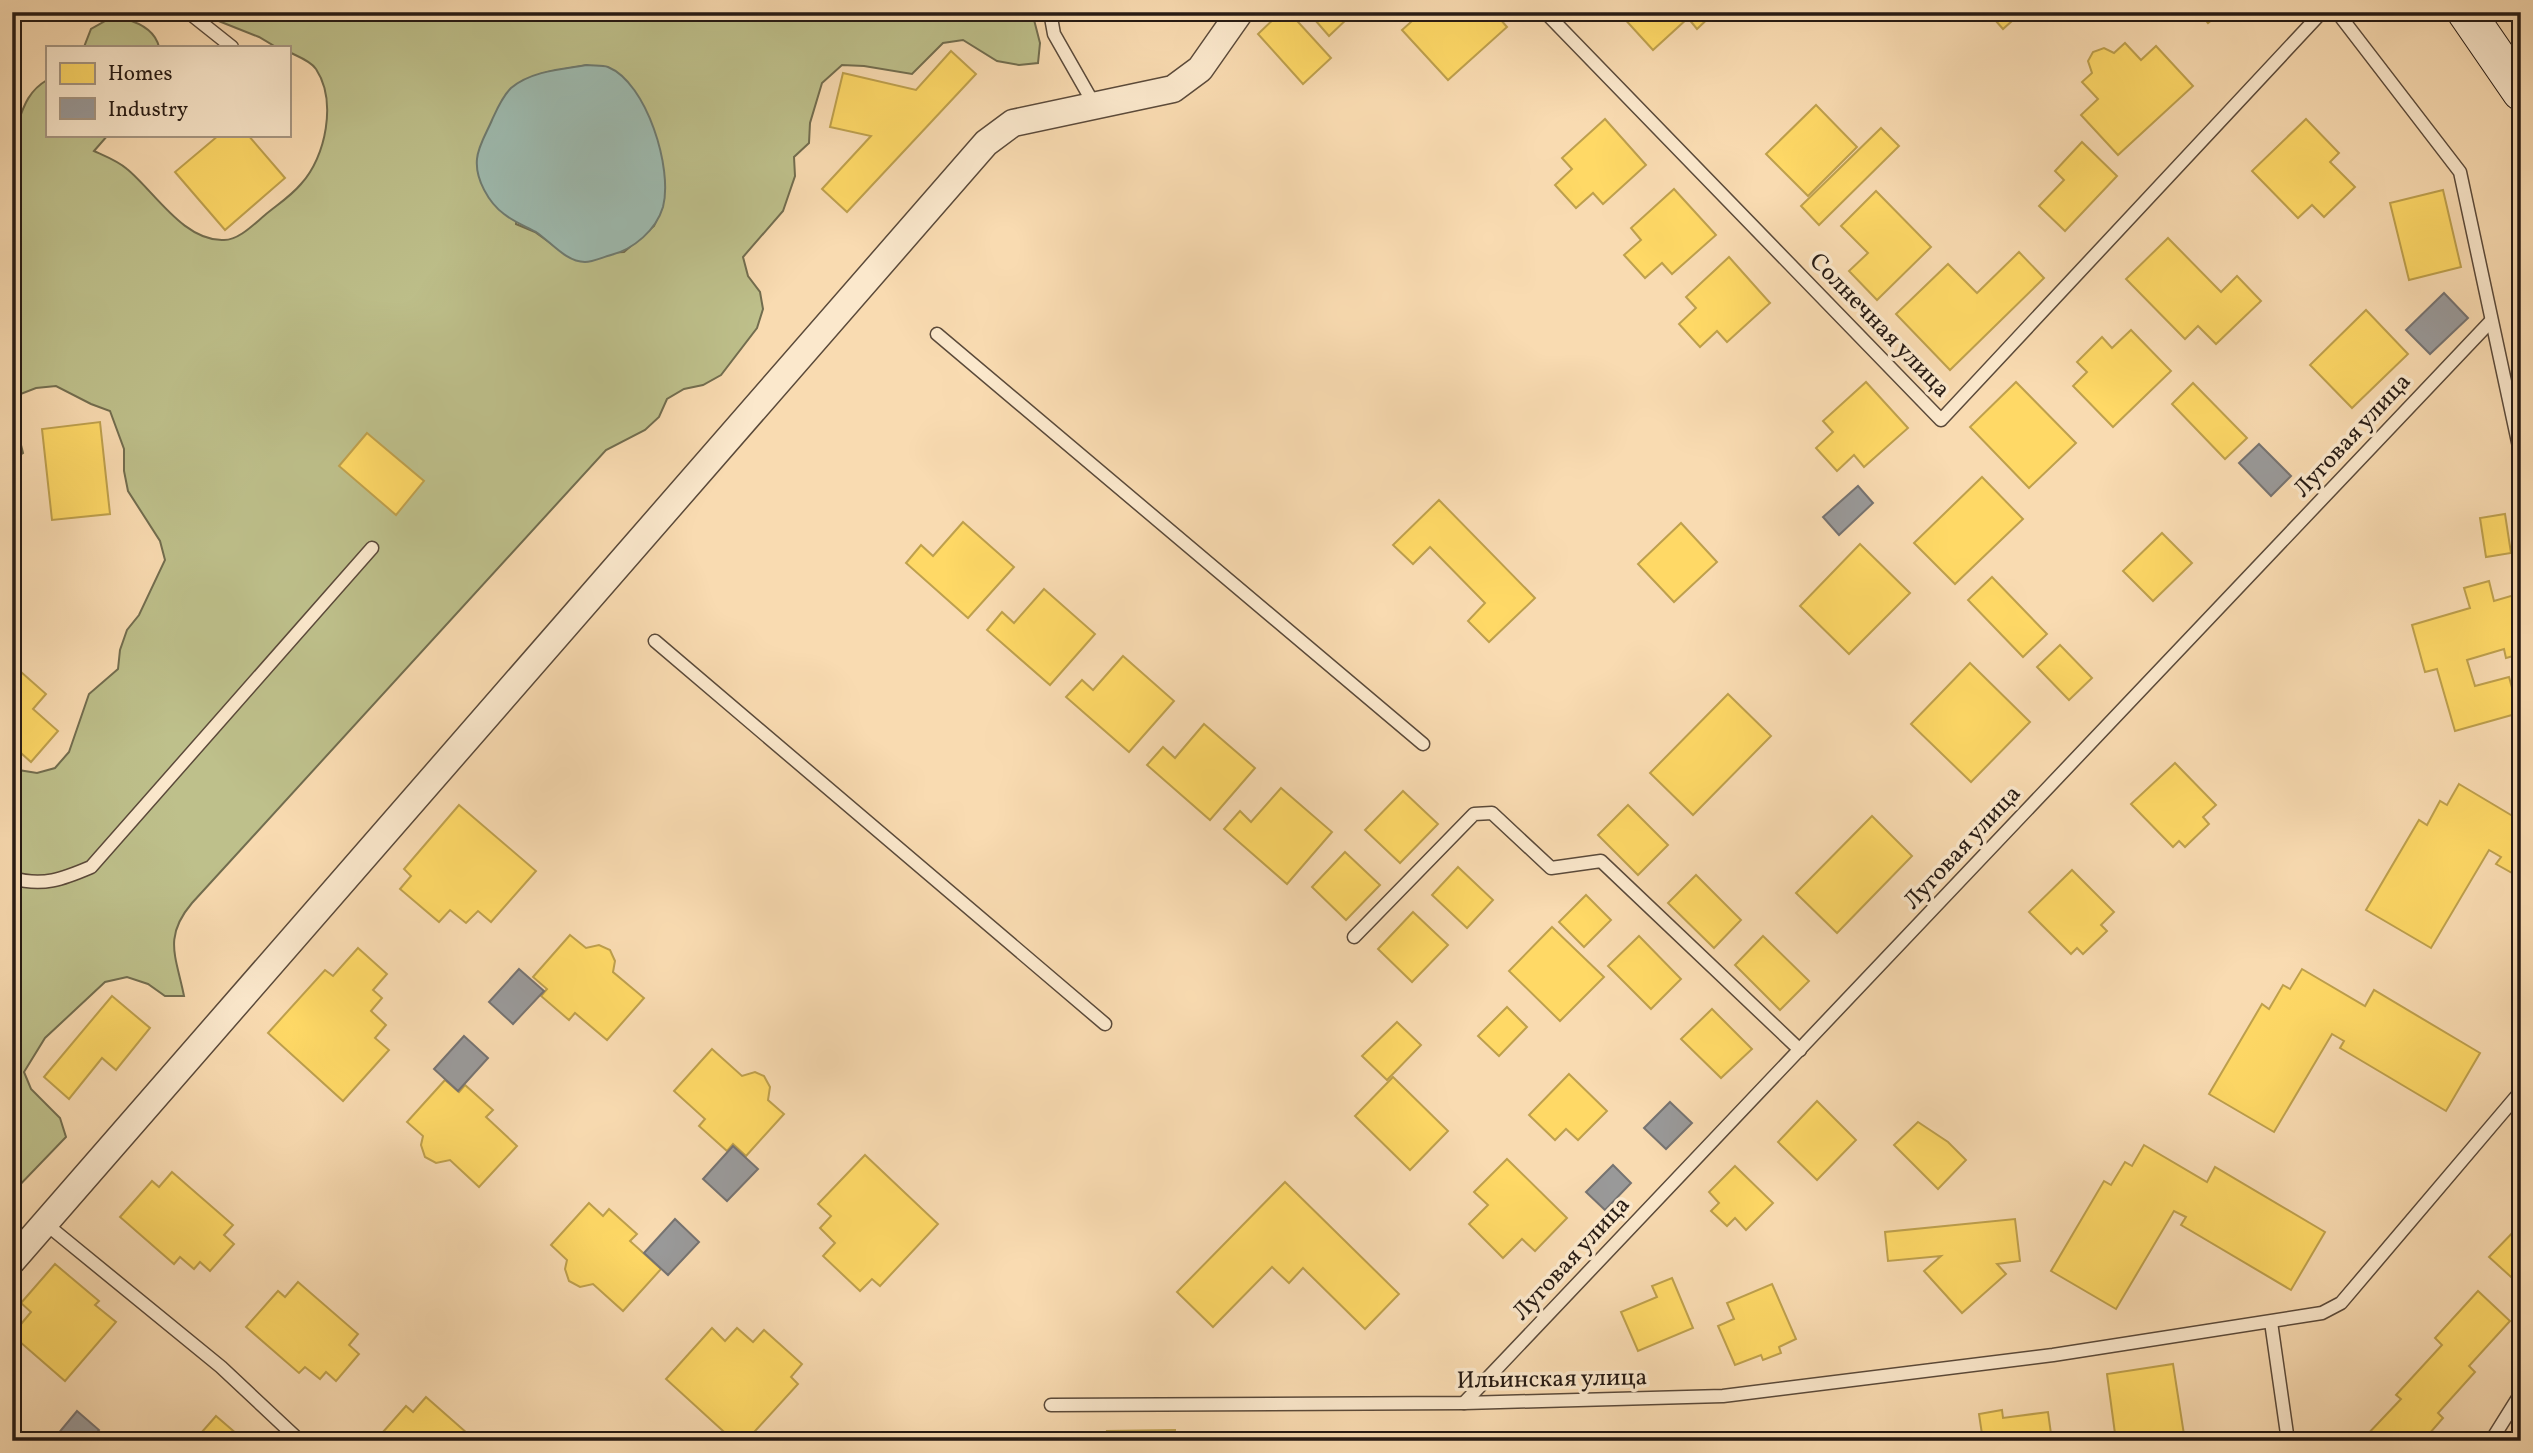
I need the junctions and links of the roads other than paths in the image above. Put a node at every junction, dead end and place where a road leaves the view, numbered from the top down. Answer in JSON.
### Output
{"nodes":[{"id":1,"x":188,"y":12,"type":"edge"},
{"id":2,"x":1050,"y":12,"type":"edge"},
{"id":3,"x":1240,"y":12,"type":"edge"},
{"id":4,"x":1545,"y":12,"type":"edge"},
{"id":5,"x":2322,"y":12,"type":"edge"},
{"id":6,"x":2337,"y":12,"type":"edge"},
{"id":7,"x":2466,"y":12,"type":"edge"},
{"id":8,"x":231,"y":46,"type":"edge"},
{"id":9,"x":2521,"y":92,"type":"edge"},
{"id":10,"x":1095,"y":106,"type":"junction"},
{"id":11,"x":2491,"y":321,"type":"junction"},
{"id":12,"x":937,"y":334,"type":"dead end"},
{"id":13,"x":2521,"y":457,"type":"edge"},
{"id":14,"x":372,"y":548,"type":"dead end"},
{"id":15,"x":655,"y":641,"type":"dead end"},
{"id":16,"x":1423,"y":744,"type":"dead end"},
{"id":17,"x":12,"y":878,"type":"edge"},
{"id":18,"x":1354,"y":937,"type":"dead end"},
{"id":19,"x":1105,"y":1024,"type":"dead end"},
{"id":20,"x":1800,"y":1050,"type":"junction"},
{"id":21,"x":2521,"y":1091,"type":"edge"},
{"id":22,"x":46,"y":1224,"type":"junction"},
{"id":23,"x":12,"y":1261,"type":"edge"},
{"id":24,"x":2271,"y":1322,"type":"junction"},
{"id":25,"x":2521,"y":1393,"type":"edge"},
{"id":26,"x":1464,"y":1403,"type":"junction"},
{"id":27,"x":1051,"y":1405,"type":"dead end"},
{"id":28,"x":300,"y":1441,"type":"edge"},
{"id":29,"x":2287,"y":1441,"type":"edge"},
{"id":30,"x":2491,"y":1441,"type":"edge"}],
"edges":[{"from":1,"to":8,"type":"lane"},
{"from":2,"to":10,"type":"lane"},
{"from":3,"to":10,"type":"street"},
{"from":4,"to":5,"type":"lane","name":"Солнечная улица"},
{"from":6,"to":11,"type":"lane"},
{"from":7,"to":9,"type":"street"},
{"from":10,"to":22,"type":"street"},
{"from":11,"to":13,"type":"lane"},
{"from":11,"to":20,"type":"lane","name":"Луговая улица"},
{"from":12,"to":16,"type":"lane"},
{"from":14,"to":17,"type":"lane"},
{"from":15,"to":19,"type":"lane"},
{"from":18,"to":20,"type":"lane"},
{"from":20,"to":26,"type":"lane","name":"Луговая улица"},
{"from":21,"to":24,"type":"lane","name":"Ильинская улица"},
{"from":22,"to":23,"type":"street"},
{"from":22,"to":28,"type":"lane"},
{"from":24,"to":26,"type":"lane","name":"Ильинская улица"},
{"from":24,"to":29,"type":"lane"},
{"from":25,"to":30,"type":"lane"},
{"from":26,"to":27,"type":"lane","name":"Ильинская улица"}]}
